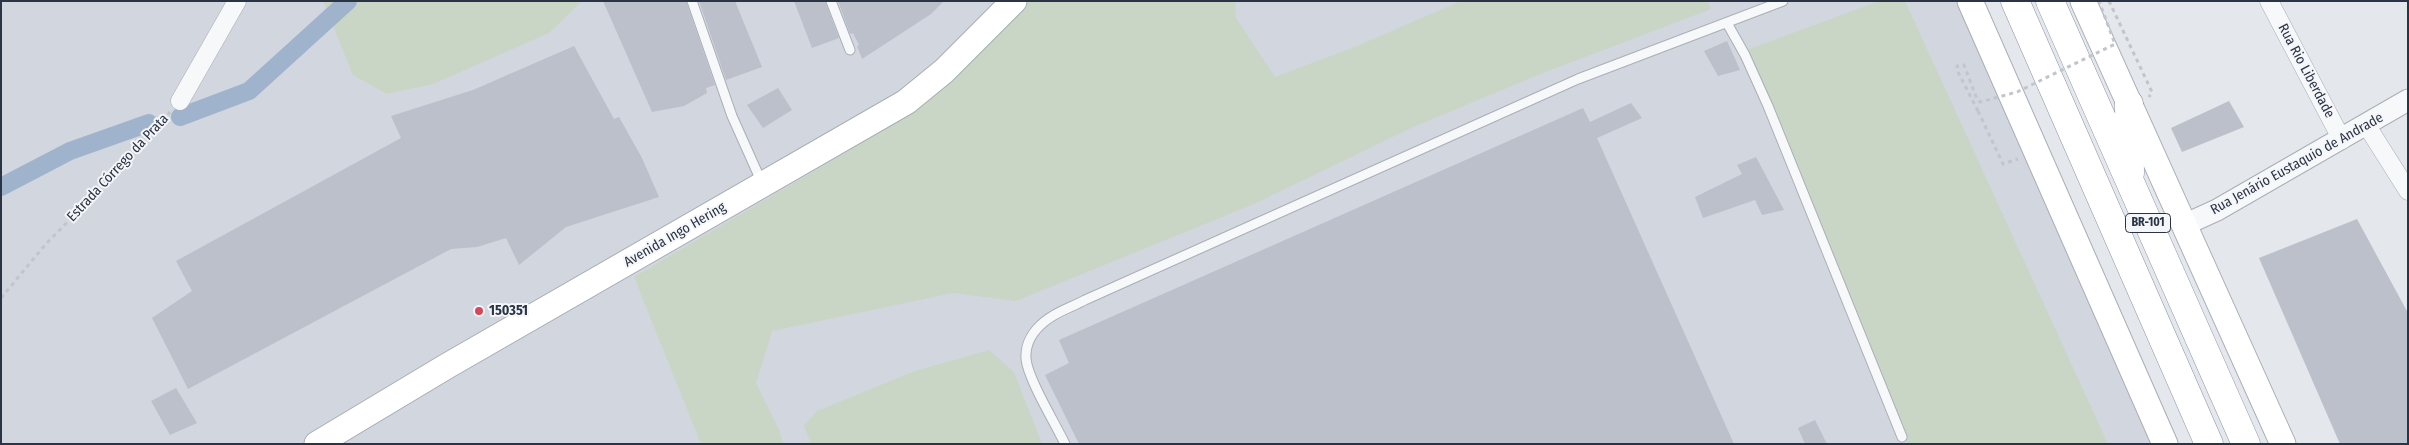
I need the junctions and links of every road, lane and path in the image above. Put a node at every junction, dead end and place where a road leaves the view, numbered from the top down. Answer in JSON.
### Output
{"nodes":[{"id":1,"x":237,"y":1,"type":"edge"},
{"id":2,"x":692,"y":1,"type":"edge"},
{"id":3,"x":831,"y":1,"type":"edge"},
{"id":4,"x":1014,"y":1,"type":"edge"},
{"id":5,"x":1783,"y":1,"type":"edge"},
{"id":6,"x":1970,"y":1,"type":"edge"},
{"id":7,"x":2015,"y":1,"type":"edge"},
{"id":8,"x":2050,"y":1,"type":"edge"},
{"id":9,"x":2083,"y":1,"type":"edge"},
{"id":10,"x":2099,"y":1,"type":"edge"},
{"id":11,"x":2109,"y":1,"type":"edge"},
{"id":12,"x":2269,"y":1,"type":"edge"},
{"id":13,"x":1727,"y":23,"type":"junction"},
{"id":14,"x":2126,"y":42,"type":"dead end"},
{"id":15,"x":850,"y":50,"type":"dead end"},
{"id":16,"x":180,"y":100,"type":"joint"},
{"id":17,"x":2408,"y":100,"type":"edge"},
{"id":18,"x":2129,"y":104,"type":"junction"},
{"id":19,"x":2367,"y":126,"type":"junction"},
{"id":20,"x":2342,"y":140,"type":"junction"},
{"id":21,"x":2035,"y":151,"type":"junction"},
{"id":22,"x":2130,"y":184,"type":"junction"},
{"id":23,"x":763,"y":185,"type":"junction"},
{"id":24,"x":2408,"y":191,"type":"edge"},
{"id":25,"x":2184,"y":225,"type":"junction"},
{"id":26,"x":1,"y":298,"type":"edge"},
{"id":27,"x":1902,"y":437,"type":"dead end"},
{"id":28,"x":316,"y":444,"type":"edge"},
{"id":29,"x":1065,"y":444,"type":"edge"},
{"id":30,"x":2165,"y":444,"type":"edge"},
{"id":31,"x":2209,"y":444,"type":"edge"},
{"id":32,"x":2246,"y":444,"type":"edge"},
{"id":33,"x":2283,"y":444,"type":"edge"}],
"edges":[{"from":1,"to":16,"type":"street"},
{"from":2,"to":23,"type":"lane"},
{"from":3,"to":15,"type":"lane"},
{"from":4,"to":23,"type":"main road","name":"Avenida Ingo Hering"},
{"from":5,"to":13,"type":"lane"},
{"from":6,"to":21,"type":"main road"},
{"from":7,"to":31,"type":"highway","number":"BR-101"},
{"from":8,"to":22,"type":"highway","number":"BR-101"},
{"from":9,"to":18,"type":"main road"},
{"from":10,"to":21,"type":"path","bridge":true},
{"from":11,"to":14,"type":"path"},
{"from":12,"to":20,"type":"street","name":"Rua Rio Liberdade"},
{"from":13,"to":27,"type":"lane"},
{"from":13,"to":29,"type":"lane"},
{"from":16,"to":26,"type":"path","name":"Estrada Córrego da Prata"},
{"from":17,"to":19,"type":"street","name":"Rua Jenário Eustaquio de Andrade"},
{"from":18,"to":22,"type":"highway"},
{"from":18,"to":25,"type":"main road"},
{"from":19,"to":20,"type":"street","name":"Rua Jenário Eustaquio de Andrade"},
{"from":19,"to":24,"type":"street"},
{"from":20,"to":25,"type":"street","name":"Rua Jenário Eustaquio de Andrade"},
{"from":21,"to":30,"type":"main road"},
{"from":22,"to":32,"type":"highway","number":"BR-101"},
{"from":23,"to":28,"type":"main road","name":"Avenida Ingo Hering"},
{"from":25,"to":33,"type":"main road"}]}
